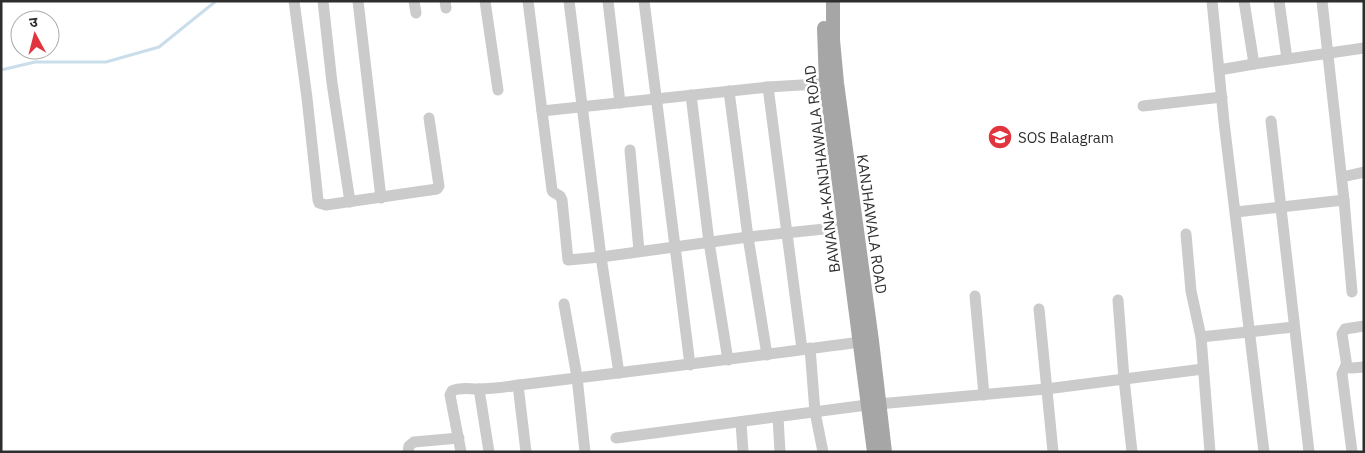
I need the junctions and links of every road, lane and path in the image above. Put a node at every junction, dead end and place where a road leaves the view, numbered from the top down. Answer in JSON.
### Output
{"nodes":[{"id":1,"x":294,"y":1,"type":"edge"},
{"id":2,"x":323,"y":1,"type":"edge"},
{"id":3,"x":358,"y":1,"type":"edge"},
{"id":4,"x":485,"y":1,"type":"edge"},
{"id":5,"x":528,"y":1,"type":"edge"},
{"id":6,"x":569,"y":1,"type":"edge"},
{"id":7,"x":608,"y":1,"type":"edge"},
{"id":8,"x":644,"y":1,"type":"edge"},
{"id":9,"x":826,"y":1,"type":"edge"},
{"id":10,"x":833,"y":1,"type":"edge"},
{"id":11,"x":1212,"y":1,"type":"edge"},
{"id":12,"x":1244,"y":1,"type":"edge"},
{"id":13,"x":1279,"y":1,"type":"edge"},
{"id":14,"x":1322,"y":1,"type":"edge"},
{"id":15,"x":1364,"y":48,"type":"edge"},
{"id":16,"x":1329,"y":53,"type":"junction"},
{"id":17,"x":1287,"y":59,"type":"junction"},
{"id":18,"x":1254,"y":64,"type":"junction"},
{"id":19,"x":1219,"y":70,"type":"junction"},
{"id":20,"x":831,"y":83,"type":"junction"},
{"id":21,"x":768,"y":87,"type":"junction"},
{"id":22,"x":498,"y":90,"type":"dead end"},
{"id":23,"x":729,"y":91,"type":"junction"},
{"id":24,"x":691,"y":95,"type":"junction"},
{"id":25,"x":1222,"y":97,"type":"junction"},
{"id":26,"x":656,"y":99,"type":"junction"},
{"id":27,"x":620,"y":103,"type":"junction"},
{"id":28,"x":1142,"y":106,"type":"dead end"},
{"id":29,"x":582,"y":107,"type":"junction"},
{"id":30,"x":542,"y":111,"type":"junction"},
{"id":31,"x":429,"y":118,"type":"dead end"},
{"id":32,"x":1271,"y":121,"type":"dead end"},
{"id":33,"x":630,"y":150,"type":"dead end"},
{"id":34,"x":1364,"y":172,"type":"edge"},
{"id":35,"x":1342,"y":177,"type":"junction"},
{"id":36,"x":381,"y":198,"type":"junction"},
{"id":37,"x":1344,"y":200,"type":"junction"},
{"id":38,"x":350,"y":202,"type":"junction"},
{"id":39,"x":1281,"y":208,"type":"junction"},
{"id":40,"x":1236,"y":212,"type":"junction"},
{"id":41,"x":850,"y":227,"type":"junction"},
{"id":42,"x":787,"y":233,"type":"junction"},
{"id":43,"x":1186,"y":234,"type":"dead end"},
{"id":44,"x":748,"y":237,"type":"junction"},
{"id":45,"x":709,"y":242,"type":"junction"},
{"id":46,"x":674,"y":246,"type":"junction"},
{"id":47,"x":639,"y":251,"type":"junction"},
{"id":48,"x":602,"y":257,"type":"junction"},
{"id":49,"x":1352,"y":292,"type":"dead end"},
{"id":50,"x":975,"y":296,"type":"dead end"},
{"id":51,"x":1118,"y":300,"type":"dead end"},
{"id":52,"x":564,"y":304,"type":"dead end"},
{"id":53,"x":1039,"y":309,"type":"dead end"},
{"id":54,"x":1364,"y":326,"type":"edge"},
{"id":55,"x":1294,"y":327,"type":"junction"},
{"id":56,"x":1250,"y":332,"type":"junction"},
{"id":57,"x":1201,"y":337,"type":"junction"},
{"id":58,"x":866,"y":341,"type":"junction"},
{"id":59,"x":806,"y":349,"type":"junction"},
{"id":60,"x":766,"y":355,"type":"junction"},
{"id":61,"x":728,"y":360,"type":"junction"},
{"id":62,"x":690,"y":365,"type":"junction"},
{"id":63,"x":1346,"y":365,"type":"junction"},
{"id":64,"x":1364,"y":367,"type":"edge"},
{"id":65,"x":1203,"y":369,"type":"junction"},
{"id":66,"x":618,"y":373,"type":"junction"},
{"id":67,"x":576,"y":377,"type":"junction"},
{"id":68,"x":1124,"y":379,"type":"junction"},
{"id":69,"x":518,"y":386,"type":"junction"},
{"id":70,"x":479,"y":389,"type":"junction"},
{"id":71,"x":1046,"y":389,"type":"junction"},
{"id":72,"x":984,"y":395,"type":"junction"},
{"id":73,"x":873,"y":405,"type":"junction"},
{"id":74,"x":816,"y":412,"type":"junction"},
{"id":75,"x":778,"y":417,"type":"junction"},
{"id":76,"x":742,"y":422,"type":"junction"},
{"id":77,"x":459,"y":438,"type":"junction"},
{"id":78,"x":616,"y":438,"type":"dead end"},
{"id":79,"x":408,"y":452,"type":"edge"},
{"id":80,"x":461,"y":452,"type":"edge"},
{"id":81,"x":489,"y":452,"type":"edge"},
{"id":82,"x":526,"y":452,"type":"edge"},
{"id":83,"x":586,"y":452,"type":"edge"},
{"id":84,"x":743,"y":452,"type":"edge"},
{"id":85,"x":780,"y":452,"type":"edge"},
{"id":86,"x":823,"y":452,"type":"edge"},
{"id":87,"x":874,"y":452,"type":"edge"},
{"id":88,"x":885,"y":452,"type":"edge"},
{"id":89,"x":1053,"y":452,"type":"edge"},
{"id":90,"x":1132,"y":452,"type":"edge"},
{"id":91,"x":1210,"y":452,"type":"edge"},
{"id":92,"x":1264,"y":452,"type":"edge"},
{"id":93,"x":1309,"y":452,"type":"edge"},
{"id":94,"x":1352,"y":452,"type":"edge"}],
"edges":[{"from":1,"to":38,"type":"street"},
{"from":2,"to":38,"type":"street"},
{"from":3,"to":36,"type":"street"},
{"from":4,"to":22,"type":"street"},
{"from":5,"to":30,"type":"street"},
{"from":6,"to":29,"type":"street"},
{"from":7,"to":27,"type":"street"},
{"from":8,"to":26,"type":"street"},
{"from":9,"to":20,"type":"main road","name":"BAWANA-KANJHAWALA ROAD"},
{"from":10,"to":20,"type":"main road"},
{"from":11,"to":19,"type":"street"},
{"from":12,"to":18,"type":"street"},
{"from":13,"to":17,"type":"street"},
{"from":14,"to":16,"type":"street"},
{"from":15,"to":16,"type":"street"},
{"from":16,"to":17,"type":"street"},
{"from":16,"to":35,"type":"street"},
{"from":17,"to":18,"type":"street"},
{"from":18,"to":19,"type":"street"},
{"from":19,"to":25,"type":"street"},
{"from":20,"to":21,"type":"street"},
{"from":20,"to":41,"type":"main road","name":"BAWANA-KANJHAWALA ROAD"},
{"from":21,"to":23,"type":"street"},
{"from":21,"to":42,"type":"street"},
{"from":23,"to":24,"type":"street"},
{"from":23,"to":44,"type":"street"},
{"from":24,"to":26,"type":"street"},
{"from":24,"to":45,"type":"street"},
{"from":25,"to":28,"type":"street"},
{"from":25,"to":40,"type":"street"},
{"from":26,"to":27,"type":"street"},
{"from":26,"to":46,"type":"street"},
{"from":27,"to":29,"type":"street"},
{"from":29,"to":30,"type":"street"},
{"from":29,"to":48,"type":"street"},
{"from":30,"to":48,"type":"street"},
{"from":31,"to":36,"type":"street"},
{"from":32,"to":39,"type":"street"},
{"from":33,"to":47,"type":"street"},
{"from":34,"to":35,"type":"street"},
{"from":35,"to":37,"type":"street"},
{"from":36,"to":38,"type":"street"},
{"from":37,"to":39,"type":"street"},
{"from":37,"to":49,"type":"street"},
{"from":39,"to":40,"type":"street"},
{"from":39,"to":55,"type":"street"},
{"from":40,"to":56,"type":"street"},
{"from":41,"to":42,"type":"street"},
{"from":41,"to":58,"type":"main road","name":"BAWANA-KANJHAWALA ROAD"},
{"from":42,"to":44,"type":"street"},
{"from":42,"to":59,"type":"street"},
{"from":43,"to":57,"type":"street"},
{"from":44,"to":45,"type":"street"},
{"from":44,"to":60,"type":"street"},
{"from":45,"to":46,"type":"street"},
{"from":45,"to":61,"type":"street"},
{"from":46,"to":47,"type":"street"},
{"from":46,"to":62,"type":"street"},
{"from":47,"to":48,"type":"street"},
{"from":48,"to":66,"type":"street"},
{"from":50,"to":72,"type":"street"},
{"from":51,"to":68,"type":"street"},
{"from":52,"to":67,"type":"street"},
{"from":53,"to":71,"type":"street"},
{"from":54,"to":63,"type":"street"},
{"from":55,"to":56,"type":"street"},
{"from":55,"to":93,"type":"street"},
{"from":56,"to":57,"type":"street"},
{"from":56,"to":92,"type":"street"},
{"from":57,"to":65,"type":"street"},
{"from":58,"to":59,"type":"street"},
{"from":58,"to":73,"type":"main road","name":"BAWANA-KANJHAWALA ROAD"},
{"from":59,"to":60,"type":"street"},
{"from":59,"to":74,"type":"street"},
{"from":60,"to":61,"type":"street"},
{"from":61,"to":62,"type":"street"},
{"from":62,"to":66,"type":"street"},
{"from":63,"to":64,"type":"street"},
{"from":63,"to":94,"type":"street"},
{"from":65,"to":68,"type":"street"},
{"from":65,"to":91,"type":"street"},
{"from":66,"to":67,"type":"street"},
{"from":67,"to":69,"type":"street"},
{"from":67,"to":83,"type":"street"},
{"from":68,"to":71,"type":"street"},
{"from":68,"to":90,"type":"street"},
{"from":69,"to":70,"type":"street"},
{"from":69,"to":82,"type":"street"},
{"from":70,"to":77,"type":"street"},
{"from":70,"to":81,"type":"street"},
{"from":71,"to":72,"type":"street"},
{"from":71,"to":89,"type":"street"},
{"from":72,"to":73,"type":"street"},
{"from":73,"to":74,"type":"street"},
{"from":73,"to":87,"type":"main road","name":"BAWANA-KANJHAWALA ROAD"},
{"from":73,"to":88,"type":"main road"},
{"from":74,"to":75,"type":"street"},
{"from":74,"to":86,"type":"street"},
{"from":75,"to":76,"type":"street"},
{"from":75,"to":85,"type":"street"},
{"from":76,"to":78,"type":"street"},
{"from":76,"to":84,"type":"street"},
{"from":77,"to":79,"type":"street"},
{"from":77,"to":80,"type":"street"}]}
